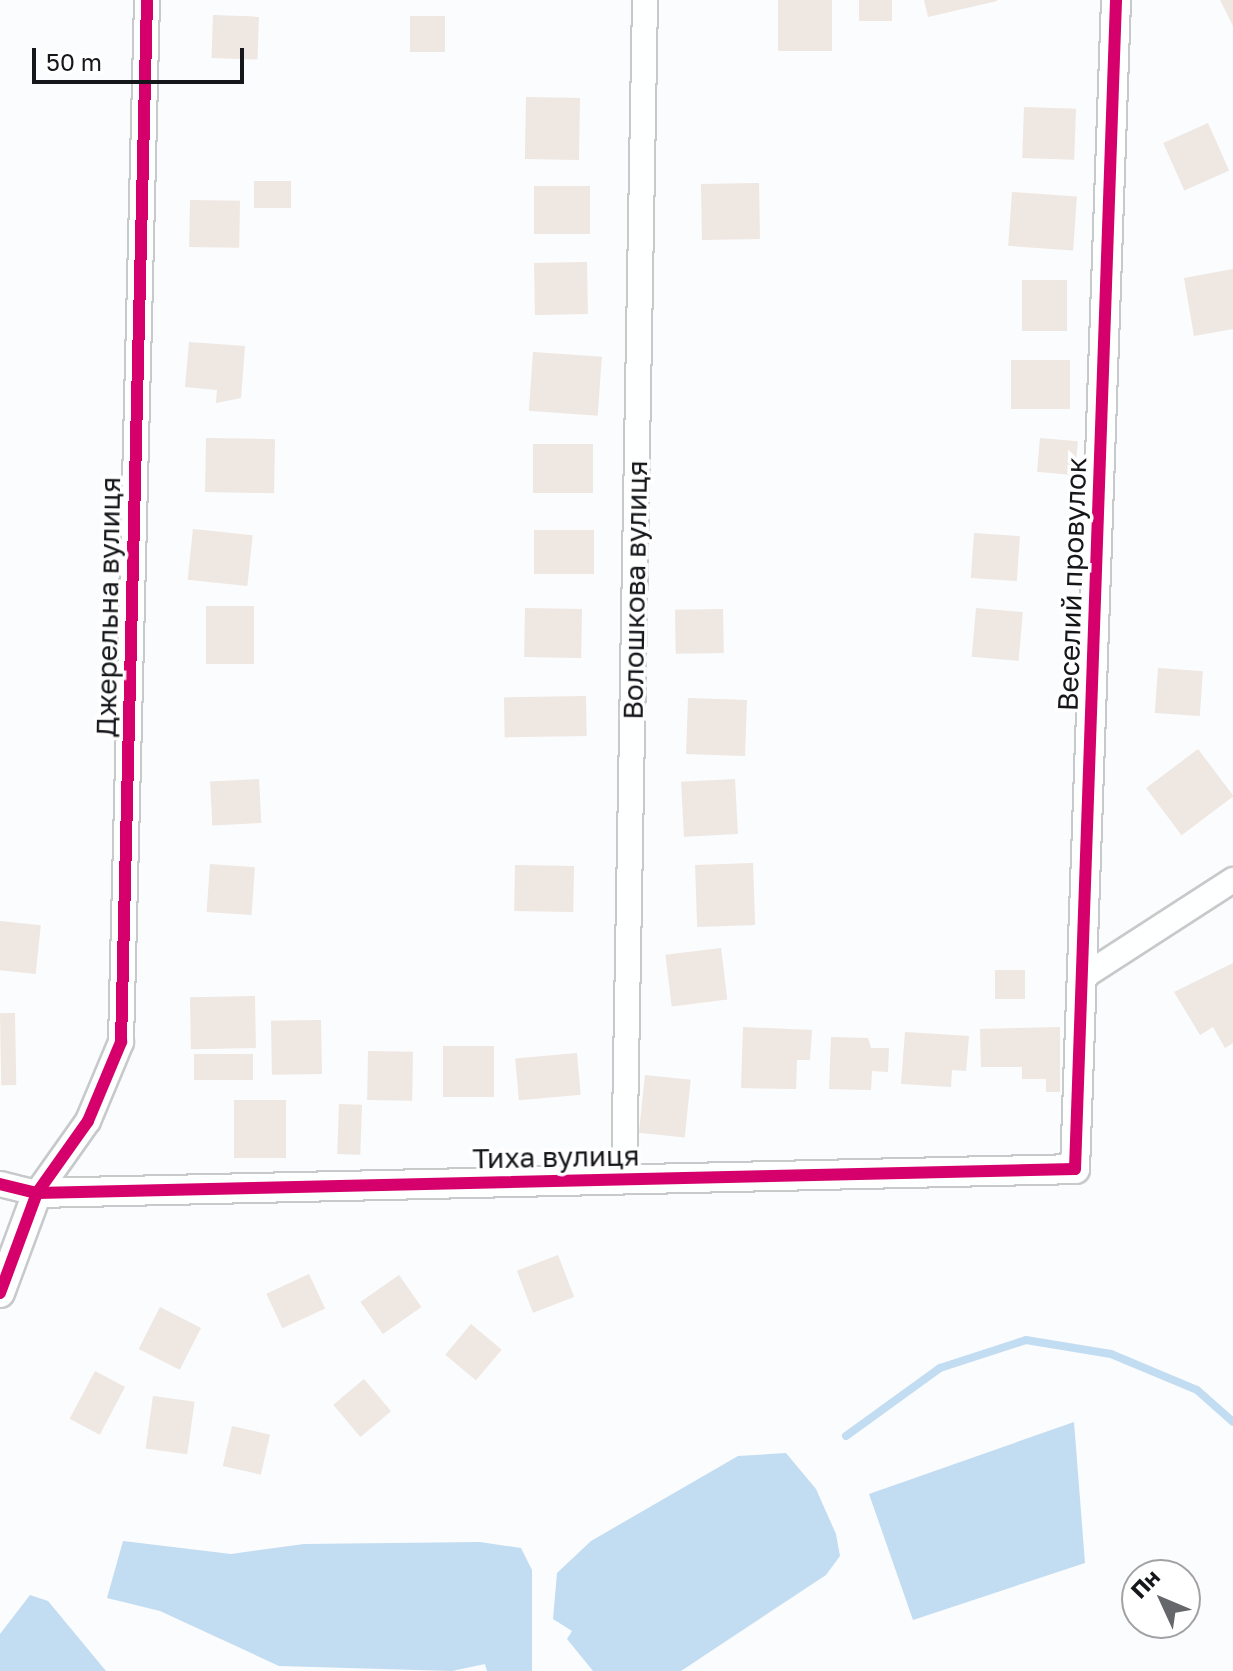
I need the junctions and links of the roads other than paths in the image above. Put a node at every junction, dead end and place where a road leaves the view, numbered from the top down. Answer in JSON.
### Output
{"nodes":[{"id":1,"x":147,"y":0,"type":"edge"},
{"id":2,"x":645,"y":0,"type":"edge"},
{"id":3,"x":1116,"y":0,"type":"edge"},
{"id":4,"x":1233,"y":880,"type":"edge"},
{"id":5,"x":1083,"y":977,"type":"junction"},
{"id":6,"x":1075,"y":1169,"type":"joint"},
{"id":7,"x":624,"y":1179,"type":"junction"},
{"id":8,"x":0,"y":1184,"type":"edge"},
{"id":9,"x":37,"y":1193,"type":"junction"},
{"id":10,"x":0,"y":1293,"type":"edge"}],
"edges":[{"from":1,"to":9,"type":"street","name":"Джерельна вулиця"},
{"from":2,"to":7,"type":"street","name":"Волошкова вулиця"},
{"from":3,"to":5,"type":"street","name":"Веселий провулок"},
{"from":4,"to":5,"type":"street"},
{"from":5,"to":6,"type":"street","name":"Веселий провулок"},
{"from":6,"to":7,"type":"street","name":"Тиха вулиця"},
{"from":7,"to":9,"type":"street","name":"Тиха вулиця"},
{"from":8,"to":9,"type":"street"},
{"from":9,"to":10,"type":"street"}]}
